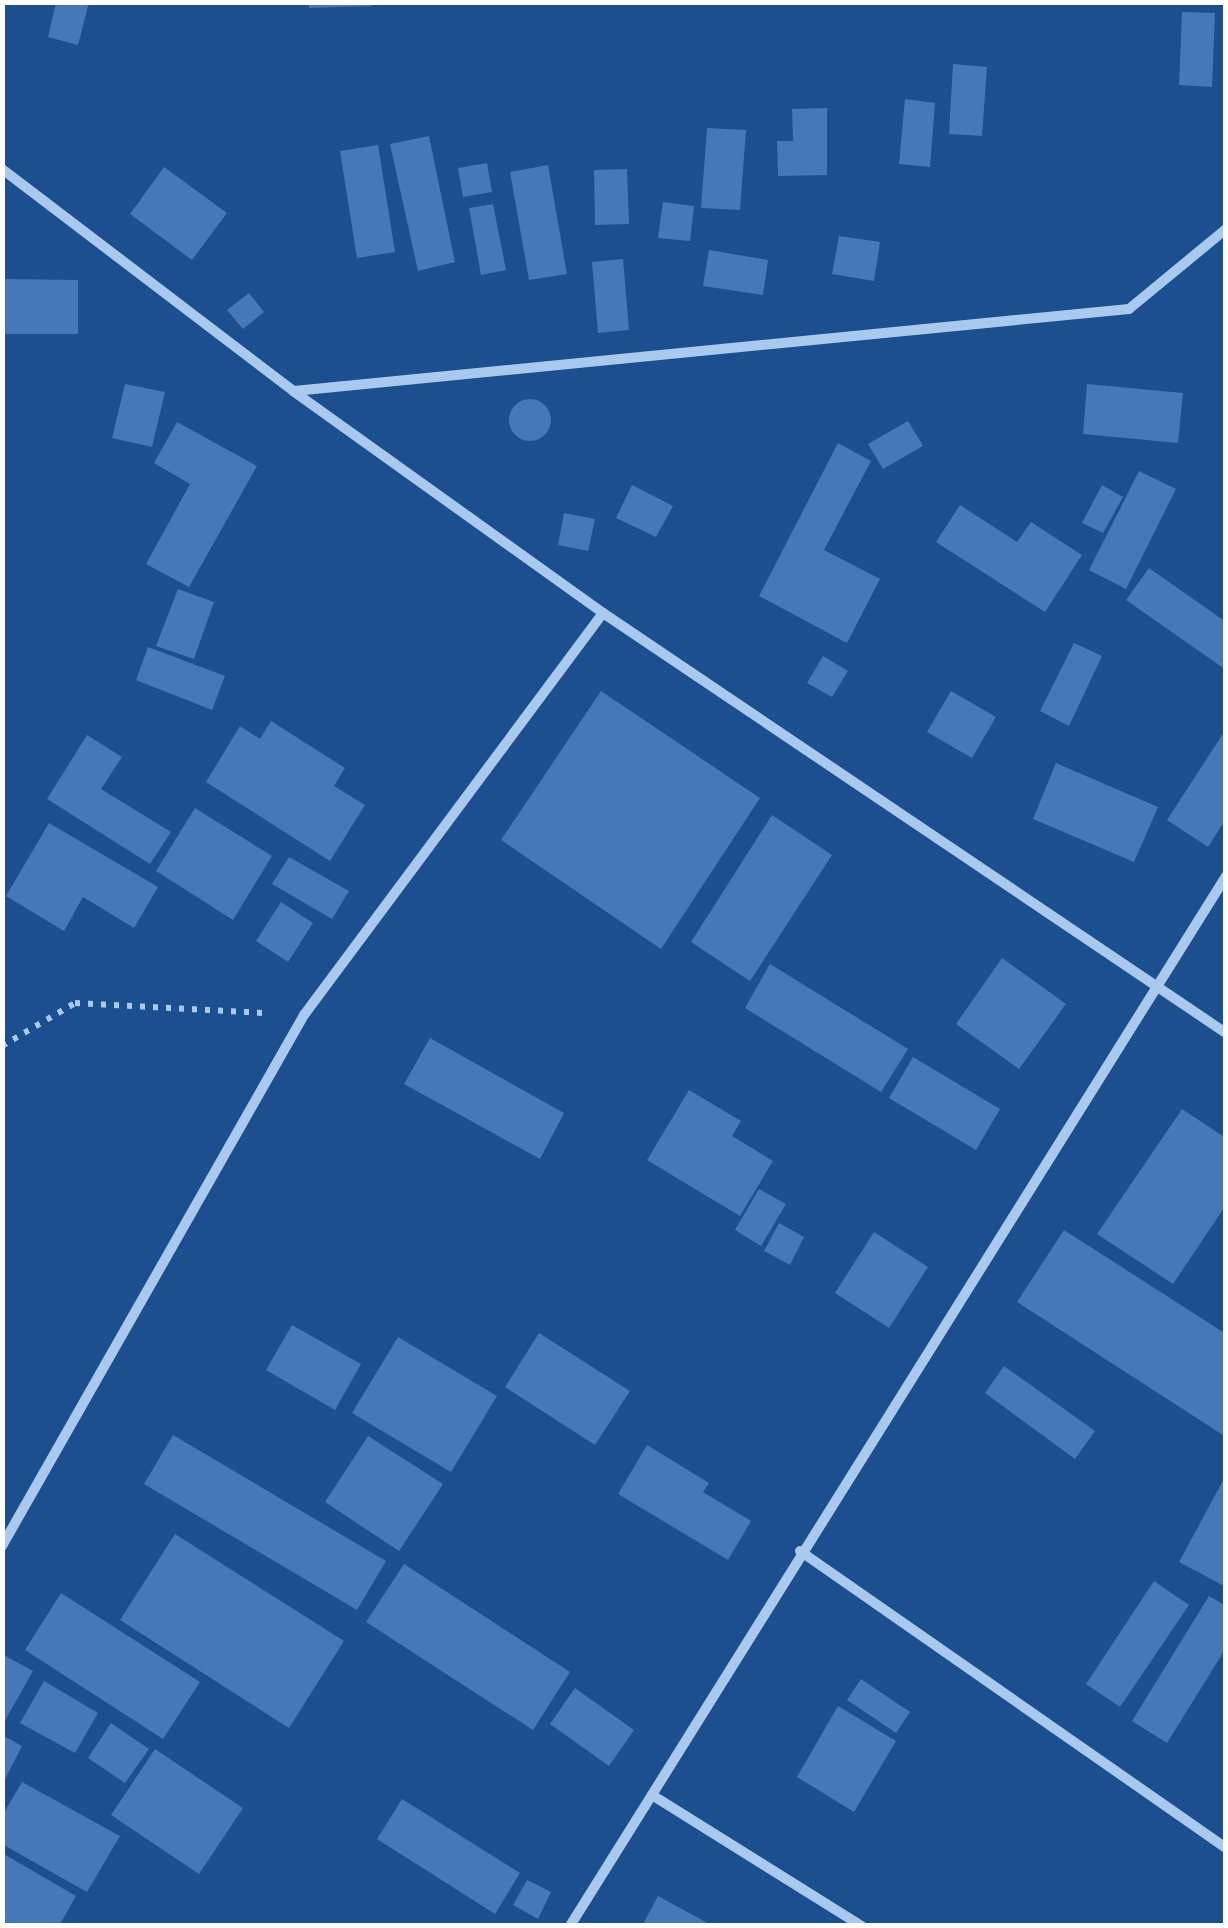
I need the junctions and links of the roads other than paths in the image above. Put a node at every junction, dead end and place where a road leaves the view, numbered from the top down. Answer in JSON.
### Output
{"nodes":[{"id":1,"x":2,"y":169,"type":"edge"},
{"id":2,"x":1226,"y":229,"type":"edge"},
{"id":3,"x":294,"y":391,"type":"junction"},
{"id":4,"x":603,"y":613,"type":"junction"},
{"id":5,"x":1226,"y":876,"type":"edge"},
{"id":6,"x":1154,"y":986,"type":"junction"},
{"id":7,"x":1226,"y":1033,"type":"edge"},
{"id":8,"x":2,"y":1546,"type":"edge"},
{"id":9,"x":800,"y":1550,"type":"junction"},
{"id":10,"x":652,"y":1795,"type":"junction"},
{"id":11,"x":1226,"y":1848,"type":"edge"},
{"id":12,"x":570,"y":1926,"type":"edge"},
{"id":13,"x":862,"y":1926,"type":"edge"}],
"edges":[{"from":1,"to":3,"type":"street"},
{"from":2,"to":3,"type":"street"},
{"from":3,"to":4,"type":"street"},
{"from":4,"to":6,"type":"street"},
{"from":4,"to":8,"type":"street"},
{"from":5,"to":6,"type":"street"},
{"from":6,"to":7,"type":"street"},
{"from":6,"to":9,"type":"street"},
{"from":9,"to":10,"type":"street"},
{"from":9,"to":11,"type":"street"},
{"from":10,"to":12,"type":"street"},
{"from":10,"to":13,"type":"street"}]}
